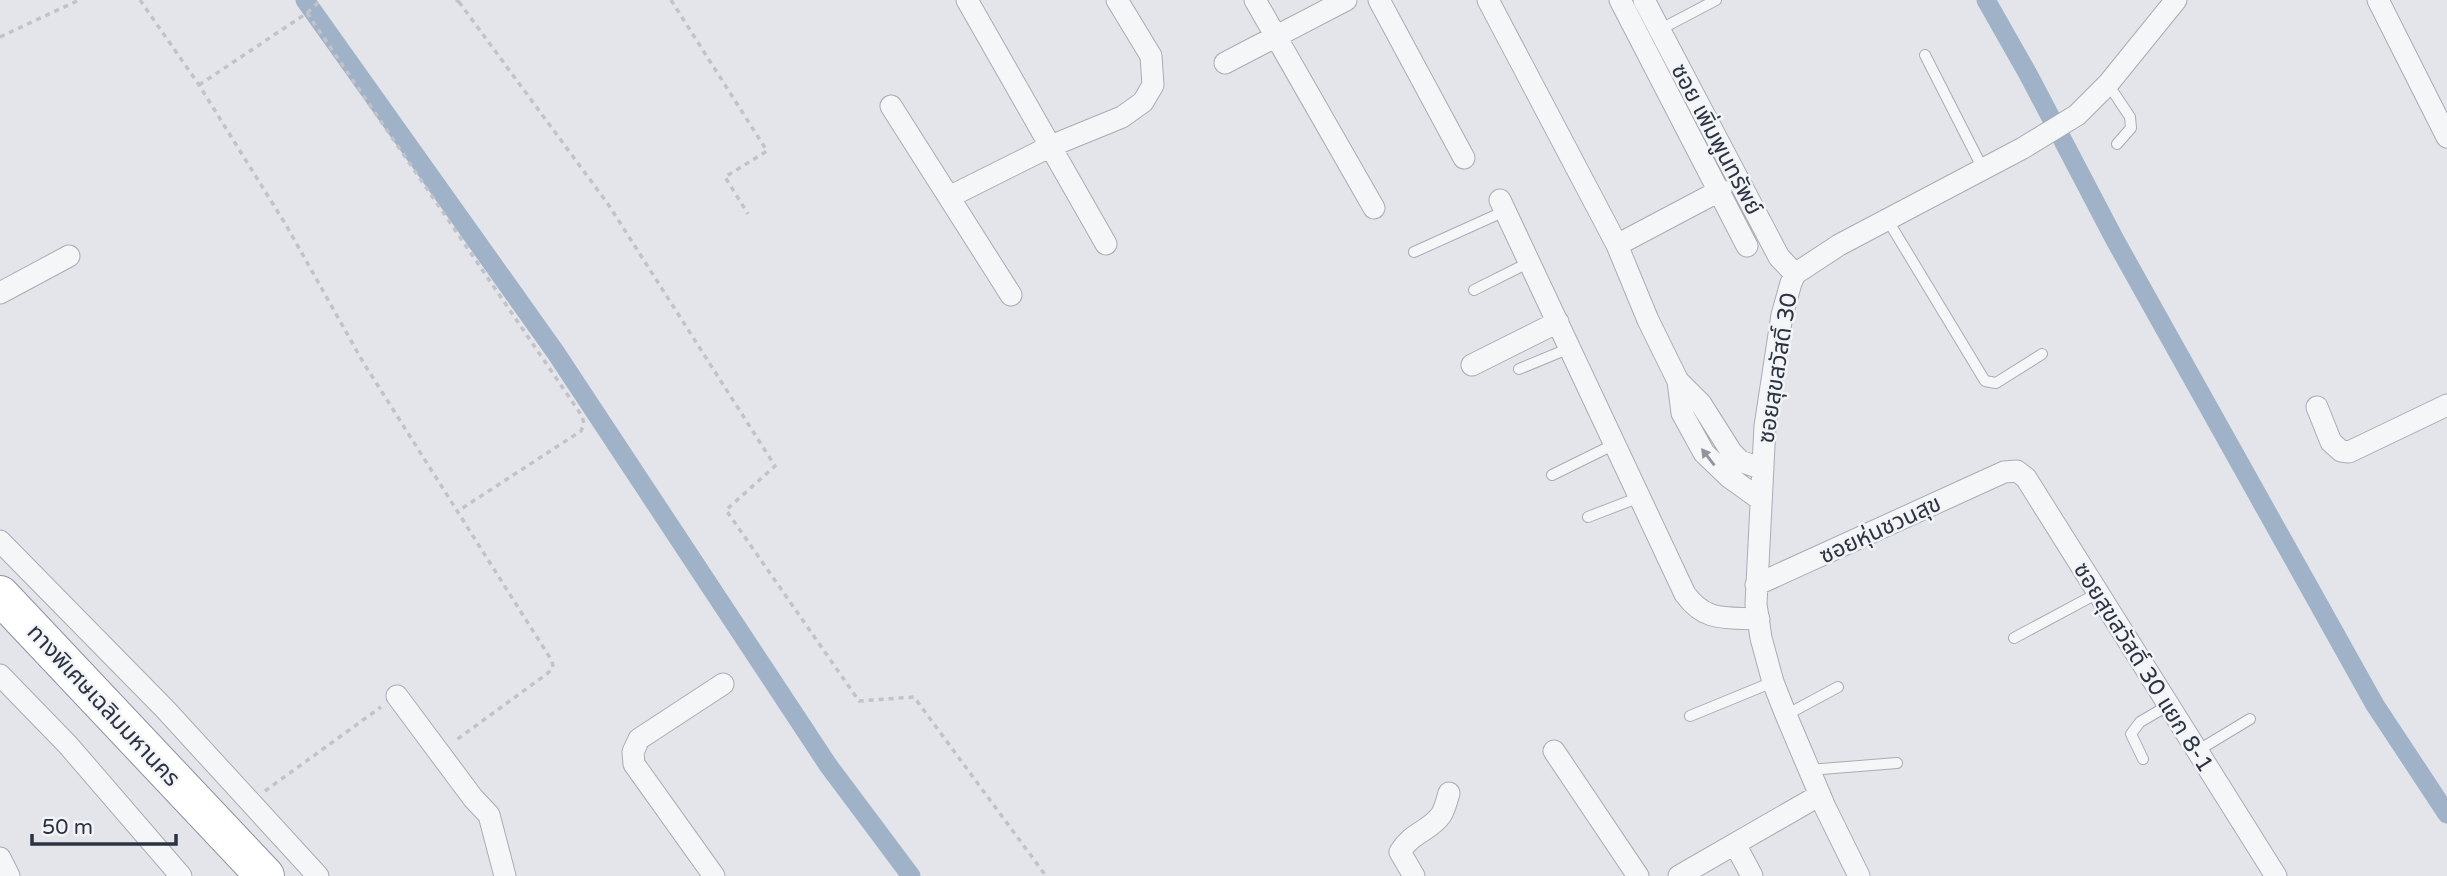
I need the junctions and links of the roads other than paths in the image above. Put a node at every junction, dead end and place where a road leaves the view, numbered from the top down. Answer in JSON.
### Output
{"nodes":[{"id":1,"x":967,"y":0,"type":"edge"},
{"id":2,"x":1117,"y":0,"type":"edge"},
{"id":3,"x":1255,"y":0,"type":"edge"},
{"id":4,"x":1346,"y":0,"type":"edge"},
{"id":5,"x":1379,"y":0,"type":"edge"},
{"id":6,"x":1488,"y":0,"type":"edge"},
{"id":7,"x":1620,"y":0,"type":"edge"},
{"id":8,"x":1644,"y":0,"type":"edge"},
{"id":9,"x":1716,"y":0,"type":"edge"},
{"id":10,"x":2176,"y":0,"type":"edge"},
{"id":11,"x":2378,"y":0,"type":"edge"},
{"id":12,"x":1659,"y":30,"type":"junction"},
{"id":13,"x":1277,"y":35,"type":"junction"},
{"id":14,"x":1925,"y":55,"type":"dead end"},
{"id":15,"x":1225,"y":63,"type":"dead end"},
{"id":16,"x":2108,"y":84,"type":"junction"},
{"id":17,"x":891,"y":106,"type":"dead end"},
{"id":18,"x":2447,"y":137,"type":"edge"},
{"id":19,"x":2118,"y":144,"type":"dead end"},
{"id":20,"x":1051,"y":146,"type":"junction"},
{"id":21,"x":1464,"y":158,"type":"dead end"},
{"id":22,"x":1983,"y":169,"type":"junction"},
{"id":23,"x":1721,"y":191,"type":"junction"},
{"id":24,"x":949,"y":197,"type":"junction"},
{"id":25,"x":1502,"y":206,"type":"joint"},
{"id":26,"x":1374,"y":208,"type":"dead end"},
{"id":27,"x":1887,"y":219,"type":"junction"},
{"id":28,"x":1106,"y":244,"type":"dead end"},
{"id":29,"x":1617,"y":245,"type":"junction"},
{"id":30,"x":1747,"y":246,"type":"dead end"},
{"id":31,"x":1414,"y":253,"type":"dead end"},
{"id":32,"x":69,"y":256,"type":"dead end"},
{"id":33,"x":1530,"y":262,"type":"junction"},
{"id":34,"x":1794,"y":274,"type":"junction"},
{"id":35,"x":1474,"y":290,"type":"dead end"},
{"id":36,"x":0,"y":293,"type":"edge"},
{"id":37,"x":1011,"y":295,"type":"dead end"},
{"id":38,"x":1558,"y":322,"type":"junction"},
{"id":39,"x":1570,"y":348,"type":"junction"},
{"id":40,"x":2042,"y":354,"type":"dead end"},
{"id":41,"x":1472,"y":365,"type":"dead end"},
{"id":42,"x":1519,"y":369,"type":"dead end"},
{"id":43,"x":1678,"y":381,"type":"junction"},
{"id":44,"x":2447,"y":405,"type":"edge"},
{"id":45,"x":2317,"y":407,"type":"dead end"},
{"id":46,"x":1615,"y":444,"type":"junction"},
{"id":47,"x":1763,"y":469,"type":"junction"},
{"id":48,"x":2004,"y":472,"type":"joint"},
{"id":49,"x":1552,"y":475,"type":"dead end"},
{"id":50,"x":1640,"y":497,"type":"junction"},
{"id":51,"x":1761,"y":500,"type":"junction"},
{"id":52,"x":1588,"y":517,"type":"dead end"},
{"id":53,"x":0,"y":541,"type":"edge"},
{"id":54,"x":1756,"y":585,"type":"junction"},
{"id":55,"x":2098,"y":593,"type":"junction"},
{"id":56,"x":0,"y":595,"type":"edge"},
{"id":57,"x":0,"y":614,"type":"edge"},
{"id":58,"x":1759,"y":619,"type":"junction"},
{"id":59,"x":0,"y":631,"type":"edge"},
{"id":60,"x":2014,"y":638,"type":"dead end"},
{"id":61,"x":0,"y":675,"type":"edge"},
{"id":62,"x":1773,"y":682,"type":"junction"},
{"id":63,"x":723,"y":684,"type":"dead end"},
{"id":64,"x":1838,"y":687,"type":"dead end"},
{"id":65,"x":397,"y":695,"type":"road end"},
{"id":66,"x":2169,"y":705,"type":"junction"},
{"id":67,"x":1786,"y":715,"type":"junction"},
{"id":68,"x":1690,"y":716,"type":"dead end"},
{"id":69,"x":2250,"y":719,"type":"dead end"},
{"id":70,"x":1554,"y":751,"type":"dead end"},
{"id":71,"x":2197,"y":751,"type":"junction"},
{"id":72,"x":2143,"y":759,"type":"dead end"},
{"id":73,"x":1898,"y":763,"type":"dead end"},
{"id":74,"x":1809,"y":770,"type":"junction"},
{"id":75,"x":1448,"y":793,"type":"dead end"},
{"id":76,"x":1820,"y":795,"type":"junction"},
{"id":77,"x":1735,"y":844,"type":"junction"},
{"id":78,"x":0,"y":858,"type":"edge"},
{"id":79,"x":9,"y":876,"type":"edge"},
{"id":80,"x":181,"y":876,"type":"edge"},
{"id":81,"x":232,"y":876,"type":"edge"},
{"id":82,"x":246,"y":876,"type":"edge"},
{"id":83,"x":265,"y":876,"type":"edge"},
{"id":84,"x":318,"y":876,"type":"edge"},
{"id":85,"x":505,"y":876,"type":"edge"},
{"id":86,"x":714,"y":876,"type":"edge"},
{"id":87,"x":1414,"y":876,"type":"edge"},
{"id":88,"x":1638,"y":876,"type":"edge"},
{"id":89,"x":1679,"y":876,"type":"edge"},
{"id":90,"x":1752,"y":876,"type":"edge"},
{"id":91,"x":1859,"y":876,"type":"edge"},
{"id":92,"x":2276,"y":876,"type":"edge"}],
"edges":[{"from":1,"to":20,"type":"street"},
{"from":2,"to":20,"type":"street"},
{"from":3,"to":13,"type":"street"},
{"from":4,"to":13,"type":"street"},
{"from":5,"to":21,"type":"street"},
{"from":6,"to":29,"type":"street"},
{"from":7,"to":23,"type":"street"},
{"from":8,"to":12,"type":"street","name":"ซอย เพิ่มพูนทรัพย์"},
{"from":9,"to":12,"type":"lane"},
{"from":10,"to":16,"type":"street","name":"ซอยสุขสวัสดิ์ 30"},
{"from":11,"to":18,"type":"street"},
{"from":12,"to":34,"type":"street","name":"ซอย เพิ่มพูนทรัพย์"},
{"from":13,"to":15,"type":"street"},
{"from":13,"to":26,"type":"street"},
{"from":14,"to":22,"type":"lane"},
{"from":16,"to":19,"type":"lane"},
{"from":16,"to":22,"type":"street","name":"ซอยสุขสวัสดิ์ 30"},
{"from":17,"to":24,"type":"street"},
{"from":20,"to":24,"type":"street"},
{"from":20,"to":28,"type":"street"},
{"from":22,"to":27,"type":"street","name":"ซอยสุขสวัสดิ์ 30"},
{"from":23,"to":29,"type":"street"},
{"from":23,"to":30,"type":"street"},
{"from":24,"to":37,"type":"street"},
{"from":25,"to":31,"type":"lane"},
{"from":25,"to":33,"type":"street"},
{"from":27,"to":34,"type":"street","name":"ซอยสุขสวัสดิ์ 30"},
{"from":27,"to":40,"type":"lane"},
{"from":29,"to":43,"type":"street"},
{"from":32,"to":36,"type":"street"},
{"from":33,"to":35,"type":"lane"},
{"from":33,"to":38,"type":"street"},
{"from":34,"to":47,"type":"street","name":"ซอยสุขสวัสดิ์ 30"},
{"from":38,"to":39,"type":"street"},
{"from":38,"to":41,"type":"street"},
{"from":39,"to":42,"type":"lane"},
{"from":39,"to":46,"type":"street"},
{"from":43,"to":47,"type":"street"},
{"from":51,"to":43,"type":"street","one_way":true},
{"from":44,"to":45,"type":"street"},
{"from":46,"to":49,"type":"lane"},
{"from":46,"to":50,"type":"street"},
{"from":47,"to":51,"type":"street","name":"ซอยสุขสวัสดิ์ 30"},
{"from":48,"to":54,"type":"street","name":"ซอยหุ่นชวนสุข"},
{"from":48,"to":55,"type":"street","name":"ซอยสุขสวัสดิ์ 30 แยก 8-1"},
{"from":50,"to":52,"type":"lane"},
{"from":50,"to":58,"type":"street"},
{"from":51,"to":54,"type":"street","name":"ซอยสุขสวัสดิ์ 30"},
{"from":53,"to":84,"type":"street"},
{"from":54,"to":58,"type":"street","name":"ซอยสุขสวัสดิ์ 30"},
{"from":55,"to":60,"type":"lane"},
{"from":55,"to":66,"type":"street","name":"ซอยสุขสวัสดิ์ 30 แยก 8-1"},
{"from":56,"to":83,"type":"highway","name":"ทางพิเศษเฉลิมมหานคร"},
{"from":57,"to":82,"type":"street"},
{"from":58,"to":62,"type":"street","name":"ซอยสุขสวัสดิ์ 30"},
{"from":59,"to":81,"type":"highway","name":"ทางพิเศษเฉลิมมหานคร"},
{"from":61,"to":80,"type":"street"},
{"from":62,"to":67,"type":"street","name":"ซอยสุขสวัสดิ์ 30"},
{"from":62,"to":68,"type":"lane"},
{"from":63,"to":86,"type":"street"},
{"from":64,"to":67,"type":"lane"},
{"from":65,"to":85,"type":"street"},
{"from":66,"to":71,"type":"street","name":"ซอยสุขสวัสดิ์ 30 แยก 8-1"},
{"from":66,"to":72,"type":"lane"},
{"from":67,"to":74,"type":"street","name":"ซอยสุขสวัสดิ์ 30"},
{"from":69,"to":71,"type":"lane"},
{"from":70,"to":88,"type":"street"},
{"from":71,"to":92,"type":"street","name":"ซอยสุขสวัสดิ์ 30 แยก 8-1"},
{"from":73,"to":74,"type":"lane"},
{"from":74,"to":76,"type":"street","name":"ซอยสุขสวัสดิ์ 30"},
{"from":75,"to":87,"type":"street"},
{"from":76,"to":77,"type":"street"},
{"from":76,"to":91,"type":"street","name":"ซอยสุขสวัสดิ์ 30"},
{"from":77,"to":89,"type":"street"},
{"from":77,"to":90,"type":"street"},
{"from":78,"to":79,"type":"street"}]}
